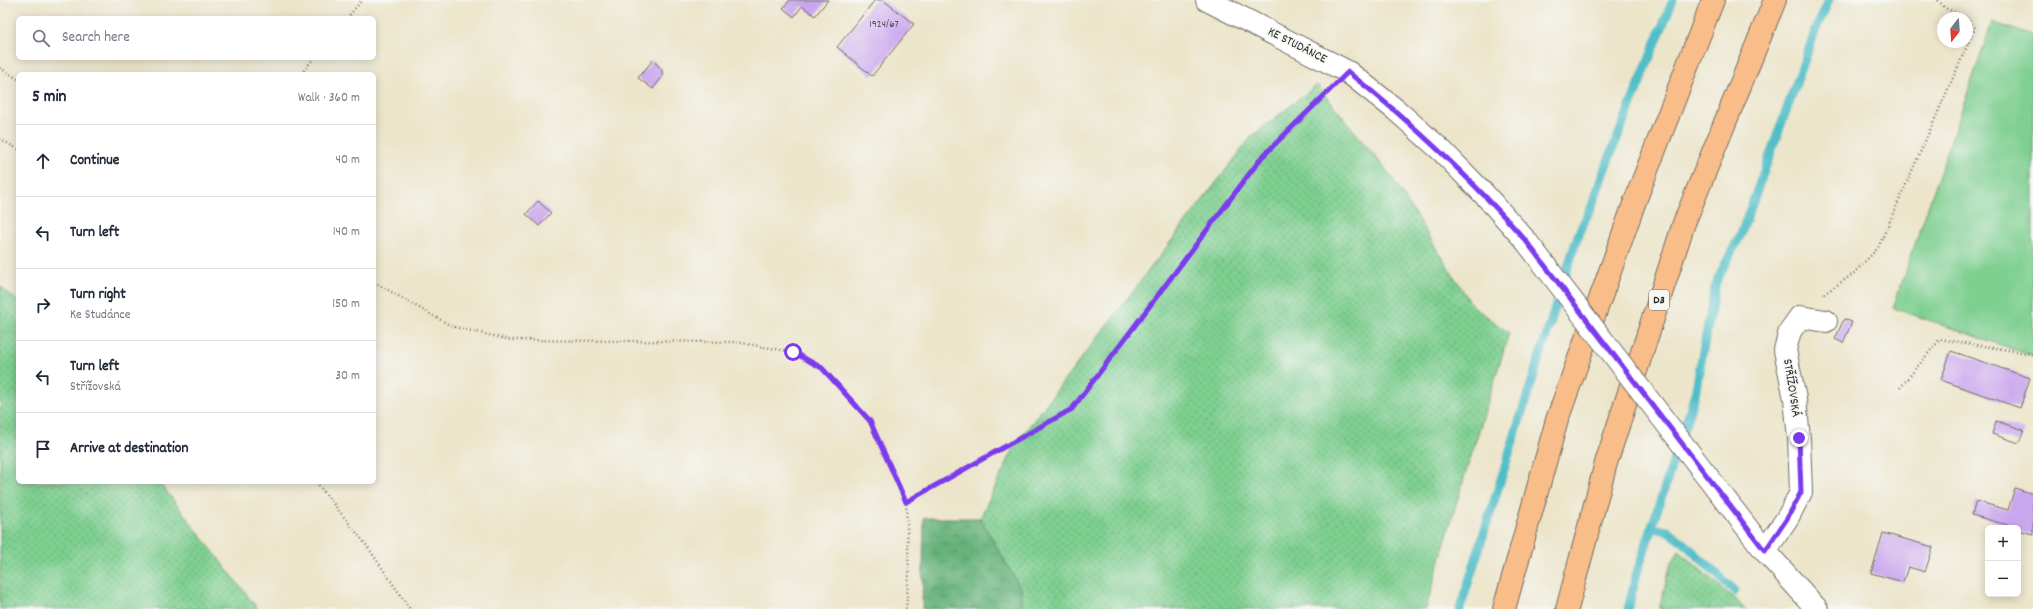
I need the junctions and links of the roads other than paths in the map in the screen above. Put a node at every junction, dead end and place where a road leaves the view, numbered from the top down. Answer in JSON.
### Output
{"nodes":[{"id":1,"x":1207,"y":0,"type":"edge"},
{"id":2,"x":1713,"y":0,"type":"edge"},
{"id":3,"x":1775,"y":0,"type":"edge"},
{"id":4,"x":1826,"y":321,"type":"dead end"},
{"id":5,"x":1765,"y":551,"type":"junction"},
{"id":6,"x":1504,"y":609,"type":"edge"},
{"id":7,"x":1567,"y":609,"type":"edge"},
{"id":8,"x":1817,"y":609,"type":"edge"}],
"edges":[{"from":1,"to":5,"type":"street","name":"KE STUDÁNCE","bridge":true},
{"from":2,"to":6,"type":"highway"},
{"from":3,"to":7,"type":"highway","number":"D3"},
{"from":4,"to":5,"type":"street","name":"STŘÍŽOVSKÁ"},
{"from":5,"to":8,"type":"street","name":"KE STUDÁNCE"}]}
